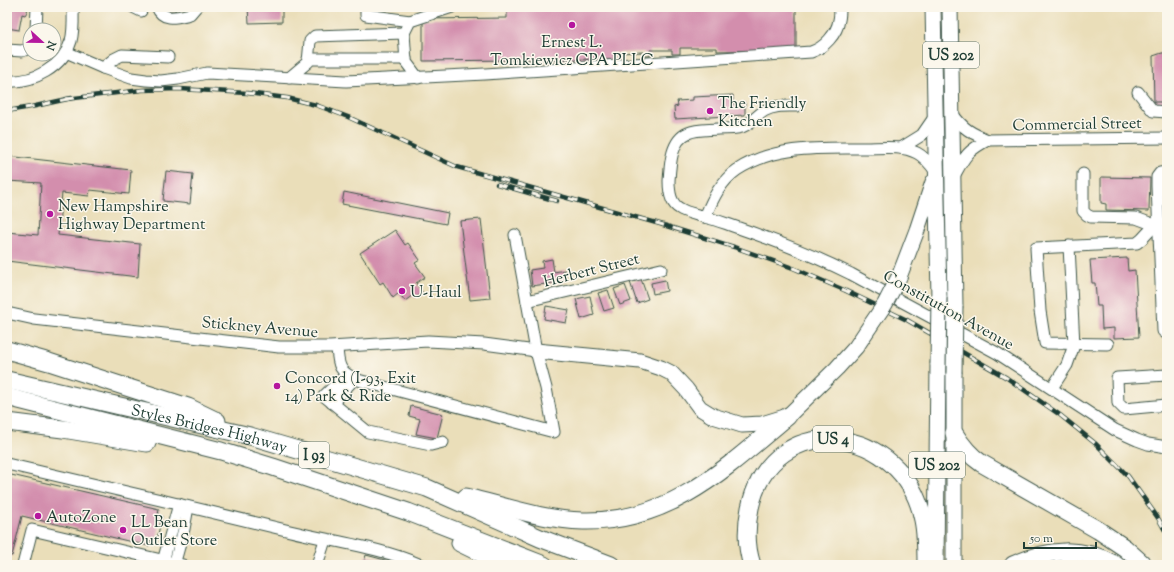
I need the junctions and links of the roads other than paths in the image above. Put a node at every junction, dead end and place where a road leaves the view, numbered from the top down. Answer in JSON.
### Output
{"nodes":[{"id":1,"x":38,"y":7,"type":"edge"},
{"id":2,"x":73,"y":7,"type":"edge"},
{"id":3,"x":157,"y":7,"type":"edge"},
{"id":4,"x":196,"y":7,"type":"edge"},
{"id":5,"x":366,"y":7,"type":"edge"},
{"id":6,"x":452,"y":7,"type":"edge"},
{"id":7,"x":840,"y":7,"type":"edge"},
{"id":8,"x":933,"y":7,"type":"edge"},
{"id":9,"x":950,"y":7,"type":"edge"},
{"id":10,"x":410,"y":20,"type":"junction"},
{"id":11,"x":37,"y":22,"type":"edge"},
{"id":12,"x":404,"y":33,"type":"junction"},
{"id":13,"x":7,"y":50,"type":"edge"},
{"id":14,"x":22,"y":51,"type":"edge"},
{"id":15,"x":66,"y":52,"type":"junction"},
{"id":16,"x":168,"y":56,"type":"dead end"},
{"id":17,"x":308,"y":59,"type":"junction"},
{"id":18,"x":406,"y":59,"type":"junction"},
{"id":19,"x":104,"y":68,"type":"junction"},
{"id":20,"x":289,"y":78,"type":"junction"},
{"id":21,"x":418,"y":78,"type":"junction"},
{"id":22,"x":7,"y":81,"type":"edge"},
{"id":23,"x":1138,"y":92,"type":"dead end"},
{"id":24,"x":797,"y":106,"type":"dead end"},
{"id":25,"x":1167,"y":112,"type":"edge"},
{"id":26,"x":952,"y":113,"type":"junction"},
{"id":27,"x":936,"y":115,"type":"junction"},
{"id":28,"x":1167,"y":138,"type":"edge"},
{"id":29,"x":988,"y":140,"type":"junction"},
{"id":30,"x":901,"y":148,"type":"junction"},
{"id":31,"x":936,"y":172,"type":"junction"},
{"id":32,"x":1167,"y":172,"type":"edge"},
{"id":33,"x":1083,"y":174,"type":"dead end"},
{"id":34,"x":954,"y":176,"type":"junction"},
{"id":35,"x":705,"y":217,"type":"junction"},
{"id":36,"x":1160,"y":225,"type":"edge"},
{"id":37,"x":515,"y":235,"type":"dead end"},
{"id":38,"x":1069,"y":246,"type":"junction"},
{"id":39,"x":661,"y":269,"type":"dead end"},
{"id":40,"x":527,"y":301,"type":"junction"},
{"id":41,"x":7,"y":314,"type":"edge"},
{"id":42,"x":1167,"y":334,"type":"edge"},
{"id":43,"x":1108,"y":344,"type":"dead end"},
{"id":44,"x":1074,"y":345,"type":"junction"},
{"id":45,"x":337,"y":347,"type":"junction"},
{"id":46,"x":7,"y":350,"type":"edge"},
{"id":47,"x":536,"y":351,"type":"junction"},
{"id":48,"x":1167,"y":374,"type":"edge"},
{"id":49,"x":350,"y":377,"type":"junction"},
{"id":50,"x":7,"y":380,"type":"edge"},
{"id":51,"x":1052,"y":388,"type":"junction"},
{"id":52,"x":7,"y":397,"type":"edge"},
{"id":53,"x":1167,"y":406,"type":"edge"},
{"id":54,"x":788,"y":416,"type":"junction"},
{"id":55,"x":7,"y":422,"type":"edge"},
{"id":56,"x":954,"y":433,"type":"junction"},
{"id":57,"x":250,"y":436,"type":"junction"},
{"id":58,"x":443,"y":442,"type":"dead end"},
{"id":59,"x":1167,"y":447,"type":"edge"},
{"id":60,"x":7,"y":464,"type":"edge"},
{"id":61,"x":273,"y":467,"type":"junction"},
{"id":62,"x":427,"y":488,"type":"junction"},
{"id":63,"x":184,"y":505,"type":"junction"},
{"id":64,"x":408,"y":512,"type":"junction"},
{"id":65,"x":325,"y":540,"type":"junction"},
{"id":66,"x":136,"y":554,"type":"junction"},
{"id":67,"x":162,"y":563,"type":"edge"},
{"id":68,"x":177,"y":564,"type":"edge"},
{"id":69,"x":23,"y":565,"type":"edge"},
{"id":70,"x":133,"y":565,"type":"edge"},
{"id":71,"x":317,"y":565,"type":"edge"},
{"id":72,"x":422,"y":565,"type":"edge"},
{"id":73,"x":506,"y":565,"type":"edge"},
{"id":74,"x":544,"y":565,"type":"edge"},
{"id":75,"x":611,"y":565,"type":"edge"},
{"id":76,"x":752,"y":565,"type":"edge"},
{"id":77,"x":926,"y":565,"type":"edge"},
{"id":78,"x":936,"y":565,"type":"edge"},
{"id":79,"x":954,"y":565,"type":"edge"},
{"id":80,"x":1013,"y":565,"type":"edge"},
{"id":81,"x":1116,"y":565,"type":"edge"},
{"id":82,"x":1144,"y":565,"type":"edge"}],
"edges":[{"from":1,"to":11,"type":"street"},
{"from":2,"to":15,"type":"street"},
{"from":3,"to":4,"type":"street"},
{"from":5,"to":10,"type":"street"},
{"from":6,"to":10,"type":"street"},
{"from":7,"to":21,"type":"street"},
{"from":8,"to":27,"type":"main road","number":"US 202"},
{"from":9,"to":26,"type":"main road","number":"US 202"},
{"from":10,"to":12,"type":"street"},
{"from":12,"to":17,"type":"street"},
{"from":12,"to":18,"type":"street"},
{"from":13,"to":14,"type":"street"},
{"from":15,"to":19,"type":"street"},
{"from":15,"to":22,"type":"street"},
{"from":16,"to":19,"type":"street"},
{"from":17,"to":18,"type":"street"},
{"from":17,"to":20,"type":"street"},
{"from":18,"to":21,"type":"street"},
{"from":19,"to":20,"type":"street"},
{"from":20,"to":21,"type":"street"},
{"from":23,"to":25,"type":"street"},
{"from":24,"to":35,"type":"street","name":"Constitution Avenue"},
{"from":26,"to":29,"type":"street","name":"Commercial Street"},
{"from":26,"to":34,"type":"main road","number":"US 202"},
{"from":27,"to":30,"type":"street"},
{"from":27,"to":31,"type":"main road","number":"US 202"},
{"from":28,"to":29,"type":"street","name":"Commercial Street"},
{"from":29,"to":34,"type":"street"},
{"from":30,"to":31,"type":"street"},
{"from":30,"to":35,"type":"street"},
{"from":31,"to":54,"type":"main road","bridge":true},
{"from":31,"to":78,"type":"main road","number":"US 202","bridge":true},
{"from":32,"to":36,"type":"street"},
{"from":33,"to":36,"type":"street"},
{"from":34,"to":56,"type":"main road","number":"US 202","bridge":true},
{"from":35,"to":51,"type":"street","name":"Constitution Avenue"},
{"from":36,"to":38,"type":"street"},
{"from":36,"to":42,"type":"street"},
{"from":37,"to":40,"type":"street"},
{"from":38,"to":44,"type":"street"},
{"from":38,"to":44,"type":"street"},
{"from":39,"to":40,"type":"street","name":"Herbert Street"},
{"from":40,"to":47,"type":"street"},
{"from":41,"to":45,"type":"street","name":"Stickney Avenue"},
{"from":43,"to":44,"type":"street"},
{"from":44,"to":51,"type":"street"},
{"from":45,"to":47,"type":"street","name":"Stickney Avenue"},
{"from":45,"to":49,"type":"street"},
{"from":46,"to":57,"type":"highway"},
{"from":47,"to":49,"type":"street"},
{"from":47,"to":54,"type":"main road"},
{"from":48,"to":53,"type":"street"},
{"from":49,"to":58,"type":"street"},
{"from":50,"to":57,"type":"highway","name":"Styles Bridges Highway","number":"I 93"},
{"from":51,"to":59,"type":"street","name":"Constitution Avenue"},
{"from":52,"to":61,"type":"highway","name":"Styles Bridges Highway","number":"I 93"},
{"from":54,"to":62,"type":"highway"},
{"from":55,"to":61,"type":"highway"},
{"from":56,"to":79,"type":"main road","number":"US 202"},
{"from":56,"to":82,"type":"highway"},
{"from":57,"to":62,"type":"highway","name":"Styles Bridges Highway","number":"I 93"},
{"from":60,"to":63,"type":"street"},
{"from":61,"to":64,"type":"highway","name":"Styles Bridges Highway","number":"I 93"},
{"from":62,"to":75,"type":"highway","name":"Styles Bridges Highway","number":"I 93"},
{"from":63,"to":65,"type":"street"},
{"from":63,"to":67,"type":"street"},
{"from":63,"to":68,"type":"street"},
{"from":64,"to":73,"type":"highway"},
{"from":64,"to":74,"type":"highway","name":"Styles Bridges Highway","number":"I 93"},
{"from":65,"to":71,"type":"street"},
{"from":65,"to":72,"type":"street"},
{"from":66,"to":67,"type":"street"},
{"from":66,"to":69,"type":"street"},
{"from":66,"to":70,"type":"street"},
{"from":67,"to":68,"type":"street"},
{"from":76,"to":77,"type":"highway","number":"US 4"},
{"from":80,"to":81,"type":"highway"}]}
